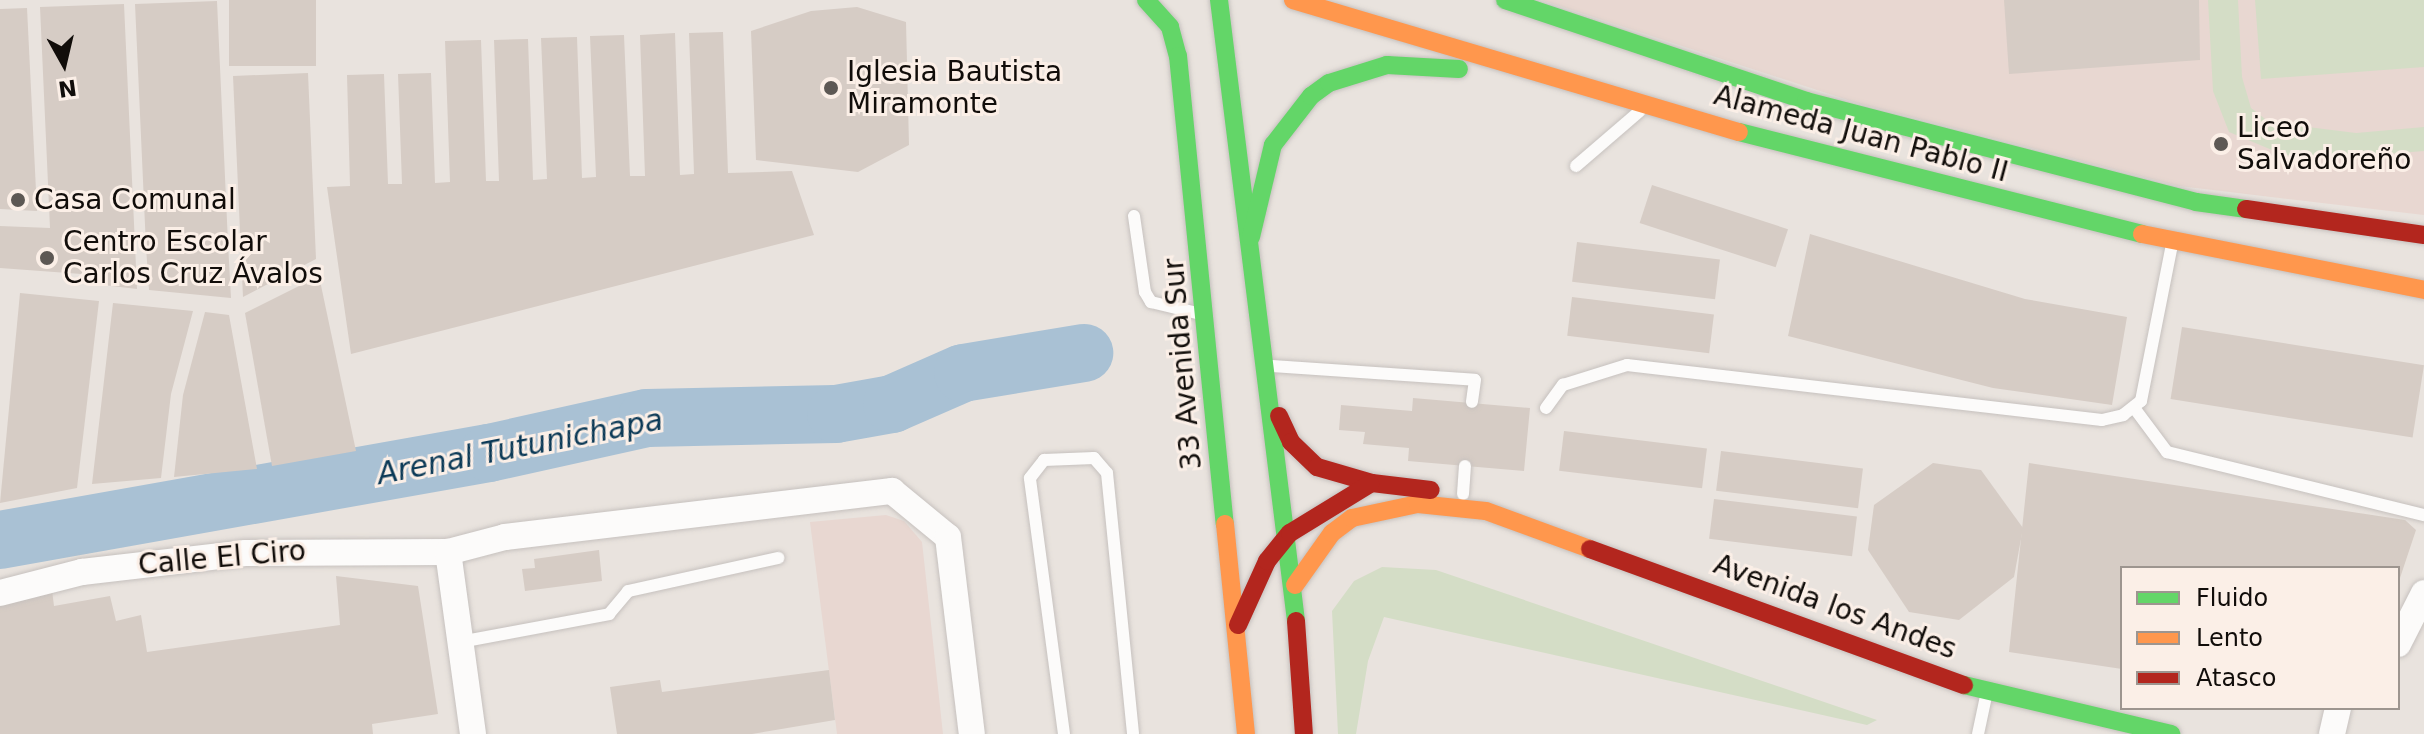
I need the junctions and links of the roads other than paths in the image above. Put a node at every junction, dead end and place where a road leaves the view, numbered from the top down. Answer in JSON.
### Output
{"nodes":[{"id":1,"x":1146,"y":0,"type":"edge"},
{"id":2,"x":1219,"y":0,"type":"edge"},
{"id":3,"x":1293,"y":0,"type":"edge"},
{"id":4,"x":1505,"y":0,"type":"edge"},
{"id":5,"x":1528,"y":74,"type":"junction"},
{"id":6,"x":1645,"y":107,"type":"junction"},
{"id":7,"x":1576,"y":166,"type":"dead end"},
{"id":8,"x":1134,"y":216,"type":"dead end"},
{"id":9,"x":2424,"y":235,"type":"edge"},
{"id":10,"x":1251,"y":237,"type":"junction"},
{"id":11,"x":2173,"y":241,"type":"junction"},
{"id":12,"x":2424,"y":290,"type":"edge"},
{"id":13,"x":1208,"y":314,"type":"junction"},
{"id":14,"x":1269,"y":366,"type":"junction"},
{"id":15,"x":1472,"y":402,"type":"dead end"},
{"id":16,"x":1273,"y":403,"type":"junction"},
{"id":17,"x":1546,"y":408,"type":"dead end"},
{"id":18,"x":2135,"y":409,"type":"junction"},
{"id":19,"x":1465,"y":466,"type":"dead end"},
{"id":20,"x":1372,"y":483,"type":"junction"},
{"id":21,"x":1463,"y":494,"type":"junction"},
{"id":22,"x":1486,"y":511,"type":"junction"},
{"id":23,"x":2424,"y":515,"type":"edge"},
{"id":24,"x":1290,"y":533,"type":"junction"},
{"id":25,"x":448,"y":552,"type":"junction"},
{"id":26,"x":778,"y":558,"type":"dead end"},
{"id":27,"x":1295,"y":585,"type":"junction"},
{"id":28,"x":0,"y":593,"type":"edge"},
{"id":29,"x":2424,"y":593,"type":"edge"},
{"id":30,"x":1236,"y":630,"type":"junction"},
{"id":31,"x":2400,"y":640,"type":"edge"},
{"id":32,"x":460,"y":642,"type":"junction"},
{"id":33,"x":1987,"y":693,"type":"junction"},
{"id":34,"x":2338,"y":710,"type":"edge"},
{"id":35,"x":473,"y":734,"type":"edge"},
{"id":36,"x":972,"y":734,"type":"edge"},
{"id":37,"x":1064,"y":734,"type":"edge"},
{"id":38,"x":1133,"y":734,"type":"edge"},
{"id":39,"x":1246,"y":734,"type":"edge"},
{"id":40,"x":1304,"y":734,"type":"edge"},
{"id":41,"x":1978,"y":734,"type":"edge"},
{"id":42,"x":2171,"y":734,"type":"edge"},
{"id":43,"x":2332,"y":734,"type":"edge"}],
"edges":[{"from":1,"to":13,"type":"street","name":"33 Avenida Sur"},
{"from":2,"to":10,"type":"street"},
{"from":3,"to":5,"type":"street","name":"Alameda Juan Pablo II"},
{"from":4,"to":9,"type":"street","name":"Alameda Juan Pablo II"},
{"from":5,"to":6,"type":"street","name":"Alameda Juan Pablo II"},
{"from":5,"to":10,"type":"street"},
{"from":6,"to":7,"type":"lane"},
{"from":6,"to":11,"type":"street","name":"Alameda Juan Pablo II"},
{"from":8,"to":13,"type":"lane"},
{"from":10,"to":14,"type":"street"},
{"from":11,"to":12,"type":"street","name":"Alameda Juan Pablo II"},
{"from":11,"to":18,"type":"lane"},
{"from":13,"to":30,"type":"street","name":"33 Avenida Sur"},
{"from":14,"to":15,"type":"lane"},
{"from":14,"to":16,"type":"street"},
{"from":16,"to":20,"type":"street","name":"Avenida los Andes"},
{"from":16,"to":24,"type":"street"},
{"from":17,"to":18,"type":"lane"},
{"from":18,"to":23,"type":"lane"},
{"from":19,"to":21,"type":"lane"},
{"from":20,"to":21,"type":"street","name":"Avenida los Andes"},
{"from":20,"to":24,"type":"street"},
{"from":21,"to":22,"type":"street","name":"Avenida los Andes"},
{"from":22,"to":27,"type":"street","name":"Avenida los Andes"},
{"from":22,"to":33,"type":"street","name":"Avenida los Andes"},
{"from":24,"to":27,"type":"street"},
{"from":24,"to":30,"type":"street"},
{"from":25,"to":28,"type":"street","name":"Calle El Ciro"},
{"from":25,"to":32,"type":"street"},
{"from":25,"to":36,"type":"street","name":"Calle El Ciro"},
{"from":26,"to":32,"type":"lane"},
{"from":27,"to":40,"type":"street"},
{"from":29,"to":31,"type":"street"},
{"from":30,"to":39,"type":"street","name":"33 Avenida Sur"},
{"from":32,"to":35,"type":"street"},
{"from":33,"to":41,"type":"lane"},
{"from":33,"to":42,"type":"street","name":"Avenida los Andes"},
{"from":34,"to":43,"type":"street"},
{"from":37,"to":38,"type":"lane"}]}
